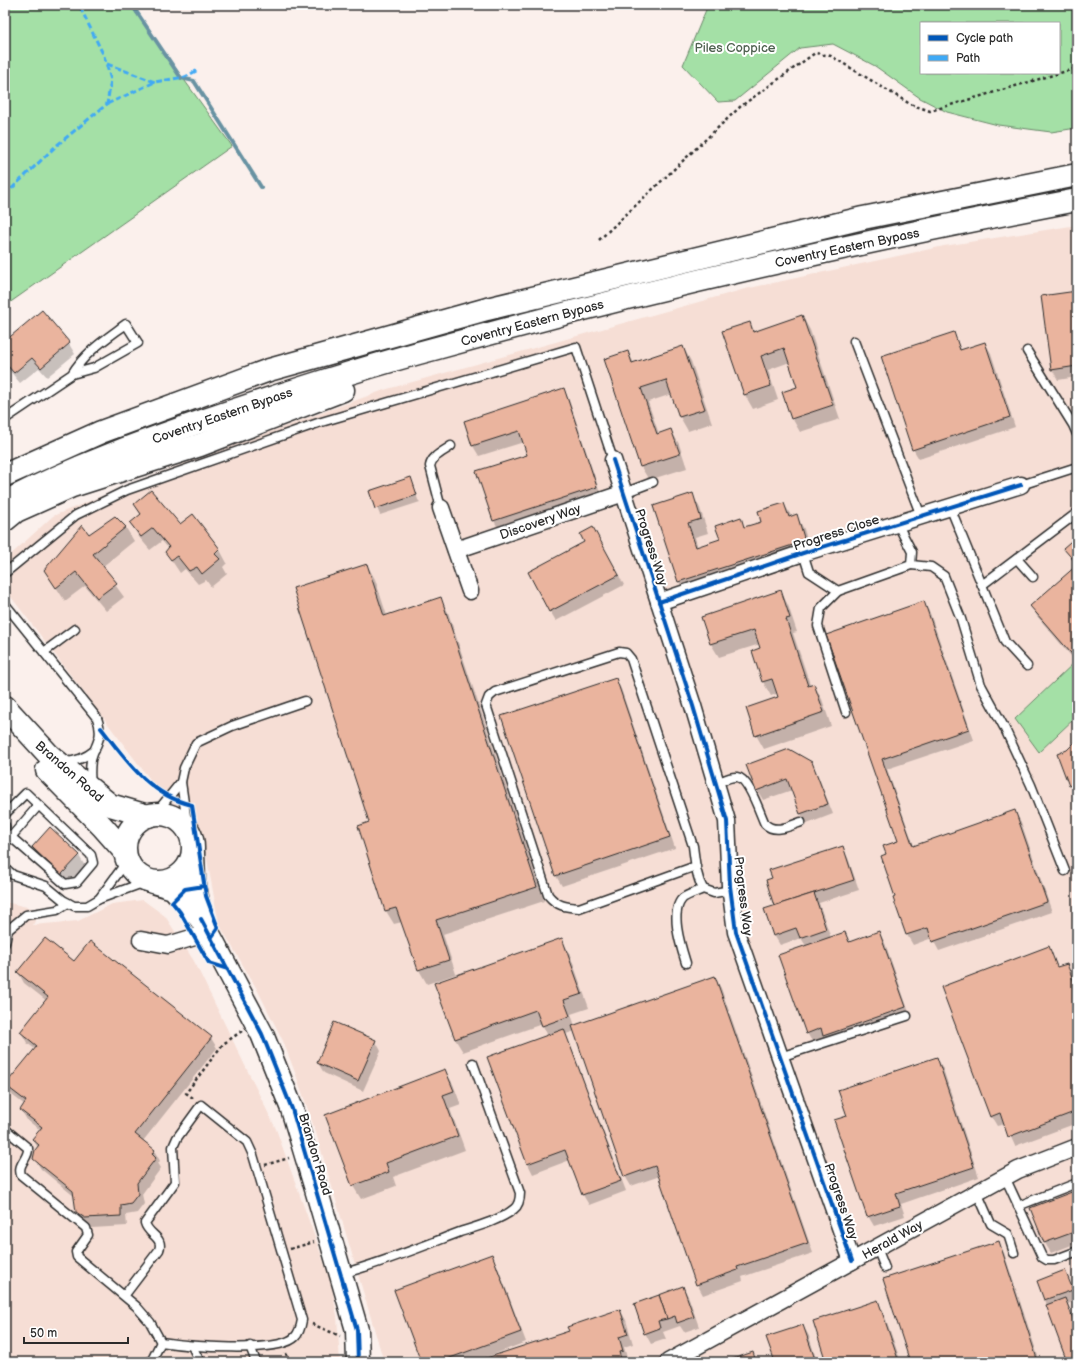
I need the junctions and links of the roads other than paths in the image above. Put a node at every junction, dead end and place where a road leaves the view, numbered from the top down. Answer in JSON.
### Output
{"nodes":[{"id":1,"x":1077,"y":175,"type":"edge"},
{"id":2,"x":1077,"y":200,"type":"edge"},
{"id":3,"x":603,"y":280,"type":"junction"},
{"id":4,"x":654,"y":290,"type":"junction"},
{"id":5,"x":854,"y":341,"type":"dead end"},
{"id":6,"x":1027,"y":351,"type":"dead end"},
{"id":7,"x":72,"y":374,"type":"junction"},
{"id":8,"x":5,"y":418,"type":"edge"},
{"id":9,"x":1077,"y":434,"type":"edge"},
{"id":10,"x":451,"y":446,"type":"dead end"},
{"id":11,"x":5,"y":458,"type":"edge"},
{"id":12,"x":613,"y":460,"type":"joint"},
{"id":13,"x":1077,"y":467,"type":"edge"},
{"id":14,"x":5,"y":475,"type":"edge"},
{"id":15,"x":653,"y":482,"type":"dead end"},
{"id":16,"x":1021,"y":485,"type":"joint"},
{"id":17,"x":624,"y":493,"type":"junction"},
{"id":18,"x":5,"y":502,"type":"edge"},
{"id":19,"x":950,"y":507,"type":"junction"},
{"id":20,"x":441,"y":508,"type":"joint"},
{"id":21,"x":1077,"y":513,"type":"edge"},
{"id":22,"x":921,"y":516,"type":"junction"},
{"id":23,"x":5,"y":520,"type":"edge"},
{"id":24,"x":897,"y":523,"type":"junction"},
{"id":25,"x":456,"y":550,"type":"junction"},
{"id":26,"x":802,"y":553,"type":"junction"},
{"id":27,"x":1017,"y":559,"type":"junction"},
{"id":28,"x":911,"y":565,"type":"junction"},
{"id":29,"x":5,"y":573,"type":"edge"},
{"id":30,"x":1033,"y":577,"type":"dead end"},
{"id":31,"x":982,"y":585,"type":"junction"},
{"id":32,"x":470,"y":591,"type":"dead end"},
{"id":33,"x":838,"y":591,"type":"junction"},
{"id":34,"x":660,"y":602,"type":"junction"},
{"id":35,"x":5,"y":604,"type":"edge"},
{"id":36,"x":75,"y":629,"type":"dead end"},
{"id":37,"x":44,"y":652,"type":"junction"},
{"id":38,"x":1027,"y":666,"type":"dead end"},
{"id":39,"x":305,"y":701,"type":"dead end"},
{"id":40,"x":5,"y":707,"type":"edge"},
{"id":41,"x":846,"y":712,"type":"dead end"},
{"id":42,"x":5,"y":727,"type":"edge"},
{"id":43,"x":96,"y":749,"type":"junction"},
{"id":44,"x":55,"y":760,"type":"junction"},
{"id":45,"x":181,"y":782,"type":"junction"},
{"id":46,"x":716,"y":783,"type":"junction"},
{"id":47,"x":91,"y":790,"type":"junction"},
{"id":48,"x":38,"y":806,"type":"junction"},
{"id":49,"x":5,"y":814,"type":"edge"},
{"id":50,"x":151,"y":815,"type":"junction"},
{"id":51,"x":802,"y":822,"type":"dead end"},
{"id":52,"x":188,"y":830,"type":"junction"},
{"id":53,"x":7,"y":834,"type":"edge"},
{"id":54,"x":193,"y":853,"type":"junction"},
{"id":55,"x":126,"y":856,"type":"junction"},
{"id":56,"x":696,"y":866,"type":"junction"},
{"id":57,"x":5,"y":868,"type":"edge"},
{"id":58,"x":1065,"y":871,"type":"dead end"},
{"id":59,"x":150,"y":881,"type":"junction"},
{"id":60,"x":704,"y":889,"type":"junction"},
{"id":61,"x":731,"y":890,"type":"junction"},
{"id":62,"x":99,"y":899,"type":"junction"},
{"id":63,"x":68,"y":903,"type":"junction"},
{"id":64,"x":205,"y":926,"type":"junction"},
{"id":65,"x":7,"y":930,"type":"edge"},
{"id":66,"x":141,"y":940,"type":"dead end"},
{"id":67,"x":5,"y":943,"type":"edge"},
{"id":68,"x":686,"y":962,"type":"dead end"},
{"id":69,"x":907,"y":1016,"type":"dead end"},
{"id":70,"x":780,"y":1057,"type":"junction"},
{"id":71,"x":473,"y":1063,"type":"dead end"},
{"id":72,"x":5,"y":1129,"type":"edge"},
{"id":73,"x":1077,"y":1147,"type":"edge"},
{"id":74,"x":1006,"y":1177,"type":"junction"},
{"id":75,"x":1077,"y":1183,"type":"edge"},
{"id":76,"x":977,"y":1192,"type":"junction"},
{"id":77,"x":1018,"y":1206,"type":"junction"},
{"id":78,"x":877,"y":1248,"type":"junction"},
{"id":79,"x":1075,"y":1252,"type":"dead end"},
{"id":80,"x":1014,"y":1253,"type":"dead end"},
{"id":81,"x":852,"y":1261,"type":"junction"},
{"id":82,"x":885,"y":1268,"type":"dead end"},
{"id":83,"x":341,"y":1274,"type":"junction"},
{"id":84,"x":124,"y":1296,"type":"junction"},
{"id":85,"x":161,"y":1342,"type":"junction"},
{"id":86,"x":192,"y":1346,"type":"junction"},
{"id":87,"x":250,"y":1346,"type":"junction"},
{"id":88,"x":358,"y":1352,"type":"edge"},
{"id":89,"x":196,"y":1360,"type":"edge"},
{"id":90,"x":151,"y":1362,"type":"edge"},
{"id":91,"x":256,"y":1362,"type":"edge"},
{"id":92,"x":668,"y":1362,"type":"edge"}],
"edges":[{"from":1,"to":3,"type":"main road","name":"Coventry Eastern Bypass"},
{"from":2,"to":4,"type":"main road","name":"Coventry Eastern Bypass"},
{"from":3,"to":11,"type":"main road"},
{"from":3,"to":14,"type":"main road","name":"Coventry Eastern Bypass"},
{"from":4,"to":18,"type":"main road","name":"Coventry Eastern Bypass"},
{"from":4,"to":23,"type":"main road"},
{"from":5,"to":22,"type":"lane"},
{"from":6,"to":9,"type":"lane"},
{"from":7,"to":7,"type":"lane"},
{"from":7,"to":8,"type":"lane"},
{"from":10,"to":20,"type":"lane"},
{"from":12,"to":17,"type":"street","name":"Progress Way"},
{"from":12,"to":29,"type":"lane"},
{"from":13,"to":16,"type":"lane"},
{"from":15,"to":17,"type":"lane"},
{"from":16,"to":19,"type":"street","name":"Progress Close"},
{"from":17,"to":25,"type":"street","name":"Discovery Way"},
{"from":17,"to":34,"type":"street","name":"Progress Way"},
{"from":19,"to":22,"type":"street","name":"Progress Close"},
{"from":19,"to":31,"type":"lane"},
{"from":20,"to":25,"type":"street"},
{"from":21,"to":27,"type":"lane"},
{"from":22,"to":24,"type":"street","name":"Progress Close"},
{"from":24,"to":26,"type":"street","name":"Progress Close"},
{"from":24,"to":28,"type":"lane"},
{"from":25,"to":32,"type":"street"},
{"from":26,"to":33,"type":"lane"},
{"from":26,"to":34,"type":"street","name":"Progress Close"},
{"from":27,"to":30,"type":"lane"},
{"from":27,"to":31,"type":"lane"},
{"from":28,"to":33,"type":"lane"},
{"from":28,"to":58,"type":"lane"},
{"from":31,"to":38,"type":"lane"},
{"from":33,"to":41,"type":"lane"},
{"from":34,"to":46,"type":"street","name":"Progress Way"},
{"from":35,"to":37,"type":"lane"},
{"from":36,"to":37,"type":"lane"},
{"from":37,"to":43,"type":"lane"},
{"from":39,"to":45,"type":"lane"},
{"from":40,"to":44,"type":"main road","name":"Brandon Road"},
{"from":42,"to":55,"type":"main road","name":"Brandon Road"},
{"from":43,"to":44,"type":"lane"},
{"from":43,"to":47,"type":"lane"},
{"from":44,"to":47,"type":"main road","name":"Brandon Road"},
{"from":45,"to":50,"type":"lane"},
{"from":45,"to":52,"type":"lane"},
{"from":46,"to":51,"type":"lane"},
{"from":46,"to":61,"type":"street","name":"Progress Way"},
{"from":47,"to":50,"type":"main road","name":"Brandon Road"},
{"from":48,"to":49,"type":"lane"},
{"from":48,"to":53,"type":"lane"},
{"from":48,"to":53,"type":"lane"},
{"from":50,"to":52,"type":"main road"},
{"from":50,"to":55,"type":"main road"},
{"from":52,"to":54,"type":"main road"},
{"from":54,"to":59,"type":"main road"},
{"from":54,"to":64,"type":"main road","name":"Brandon Road"},
{"from":55,"to":59,"type":"main road"},
{"from":55,"to":62,"type":"lane"},
{"from":56,"to":56,"type":"lane"},
{"from":56,"to":60,"type":"lane"},
{"from":57,"to":63,"type":"lane"},
{"from":59,"to":62,"type":"lane"},
{"from":59,"to":64,"type":"main road","name":"Brandon Road"},
{"from":60,"to":61,"type":"lane"},
{"from":60,"to":68,"type":"lane"},
{"from":61,"to":70,"type":"street","name":"Progress Way"},
{"from":62,"to":63,"type":"lane"},
{"from":63,"to":65,"type":"lane"},
{"from":64,"to":66,"type":"street"},
{"from":64,"to":83,"type":"main road","name":"Brandon Road"},
{"from":65,"to":67,"type":"lane"},
{"from":69,"to":70,"type":"lane"},
{"from":70,"to":81,"type":"street","name":"Progress Way"},
{"from":71,"to":83,"type":"lane"},
{"from":72,"to":84,"type":"lane"},
{"from":73,"to":74,"type":"street","name":"Herald Way"},
{"from":74,"to":76,"type":"street","name":"Herald Way"},
{"from":74,"to":77,"type":"lane"},
{"from":75,"to":77,"type":"lane"},
{"from":76,"to":78,"type":"street","name":"Herald Way"},
{"from":76,"to":80,"type":"lane"},
{"from":77,"to":79,"type":"lane"},
{"from":78,"to":81,"type":"street","name":"Herald Way"},
{"from":78,"to":82,"type":"lane"},
{"from":81,"to":92,"type":"street","name":"Herald Way"},
{"from":83,"to":88,"type":"main road","name":"Brandon Road"},
{"from":84,"to":85,"type":"lane"},
{"from":84,"to":87,"type":"lane"},
{"from":85,"to":86,"type":"lane"},
{"from":85,"to":90,"type":"lane"},
{"from":86,"to":87,"type":"lane"},
{"from":86,"to":89,"type":"lane"},
{"from":87,"to":91,"type":"lane"}]}
